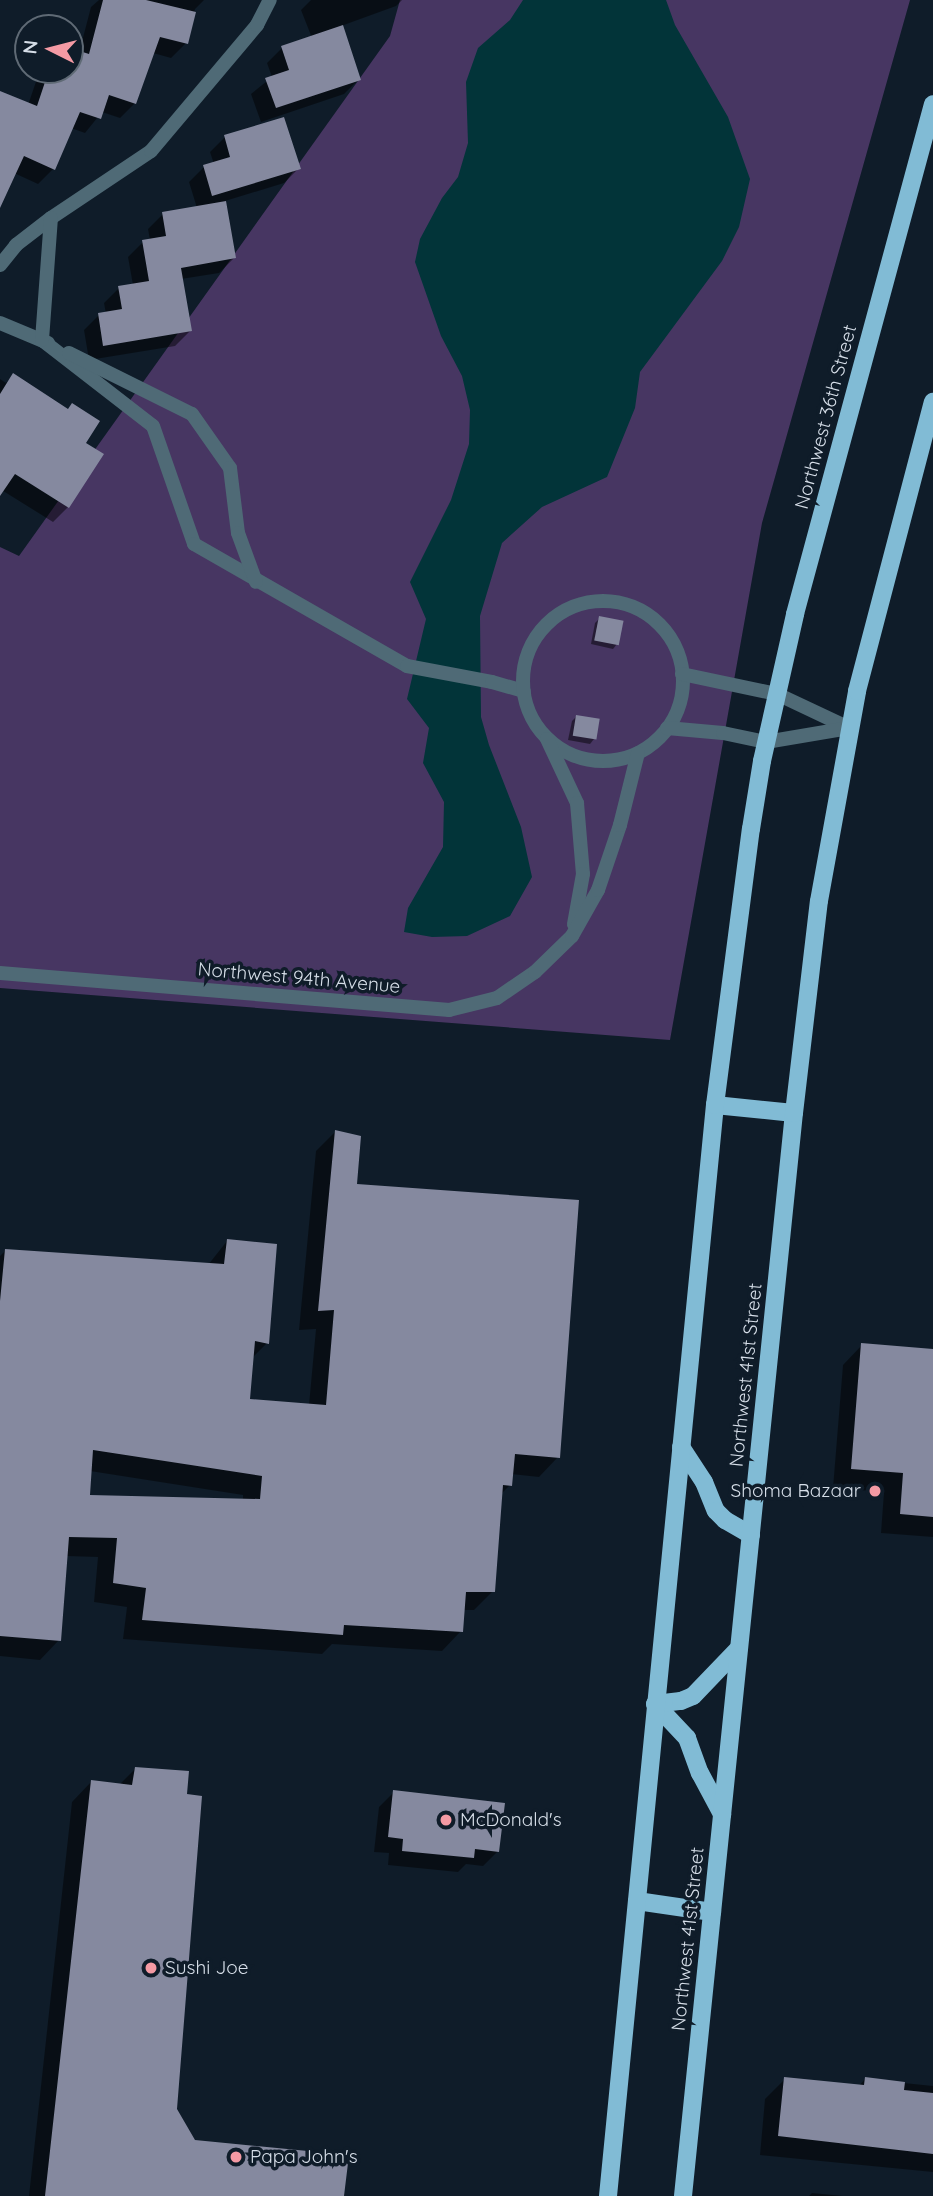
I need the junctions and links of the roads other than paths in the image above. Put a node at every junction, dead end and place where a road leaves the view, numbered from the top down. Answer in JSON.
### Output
{"nodes":[{"id":1,"x":270,"y":0,"type":"edge"},
{"id":2,"x":933,"y":104,"type":"edge"},
{"id":3,"x":51,"y":218,"type":"junction"},
{"id":4,"x":0,"y":265,"type":"edge"},
{"id":5,"x":0,"y":323,"type":"edge"},
{"id":6,"x":42,"y":340,"type":"junction"},
{"id":7,"x":933,"y":402,"type":"edge"},
{"id":8,"x":256,"y":582,"type":"junction"},
{"id":9,"x":682,"y":674,"type":"junction"},
{"id":10,"x":524,"y":691,"type":"junction"},
{"id":11,"x":776,"y":694,"type":"junction"},
{"id":12,"x":667,"y":728,"type":"junction"},
{"id":13,"x":849,"y":728,"type":"junction"},
{"id":14,"x":547,"y":738,"type":"junction"},
{"id":15,"x":766,"y":742,"type":"junction"},
{"id":16,"x":638,"y":753,"type":"junction"},
{"id":17,"x":572,"y":936,"type":"junction"},
{"id":18,"x":0,"y":973,"type":"edge"},
{"id":19,"x":715,"y":1105,"type":"junction"},
{"id":20,"x":794,"y":1113,"type":"junction"},
{"id":21,"x":681,"y":1447,"type":"junction"},
{"id":22,"x":751,"y":1535,"type":"junction"},
{"id":23,"x":739,"y":1648,"type":"junction"},
{"id":24,"x":655,"y":1704,"type":"junction"},
{"id":25,"x":722,"y":1814,"type":"junction"},
{"id":26,"x":637,"y":1901,"type":"junction"},
{"id":27,"x":712,"y":1912,"type":"junction"},
{"id":28,"x":608,"y":2196,"type":"edge"},
{"id":29,"x":683,"y":2196,"type":"edge"}],
"edges":[{"from":1,"to":3,"type":"street"},
{"from":2,"to":11,"type":"main road","name":"Northwest 36th Street"},
{"from":3,"to":4,"type":"street"},
{"from":3,"to":6,"type":"street"},
{"from":5,"to":6,"type":"street"},
{"from":6,"to":8,"type":"street"},
{"from":6,"to":8,"type":"street"},
{"from":7,"to":13,"type":"main road"},
{"from":8,"to":10,"type":"street"},
{"from":9,"to":10,"type":"street"},
{"from":9,"to":11,"type":"street"},
{"from":9,"to":12,"type":"street"},
{"from":10,"to":14,"type":"street"},
{"from":11,"to":13,"type":"street"},
{"from":11,"to":15,"type":"main road","name":"Northwest 36th Street"},
{"from":12,"to":15,"type":"street"},
{"from":12,"to":16,"type":"street"},
{"from":13,"to":15,"type":"street"},
{"from":13,"to":20,"type":"main road","name":"Northwest 41st Street"},
{"from":14,"to":16,"type":"street"},
{"from":14,"to":17,"type":"street"},
{"from":15,"to":19,"type":"main road"},
{"from":16,"to":17,"type":"street","name":"Northwest 94th Avenue"},
{"from":17,"to":18,"type":"street","name":"Northwest 94th Avenue"},
{"from":19,"to":20,"type":"main road"},
{"from":19,"to":21,"type":"main road"},
{"from":20,"to":22,"type":"main road","name":"Northwest 41st Street"},
{"from":21,"to":22,"type":"main road"},
{"from":21,"to":24,"type":"main road"},
{"from":22,"to":23,"type":"main road","name":"Northwest 41st Street"},
{"from":23,"to":24,"type":"main road"},
{"from":23,"to":25,"type":"main road","name":"Northwest 41st Street"},
{"from":24,"to":25,"type":"main road"},
{"from":24,"to":26,"type":"main road"},
{"from":25,"to":27,"type":"main road","name":"Northwest 41st Street"},
{"from":26,"to":27,"type":"main road"},
{"from":26,"to":28,"type":"main road"},
{"from":27,"to":29,"type":"main road","name":"Northwest 41st Street"}]}
